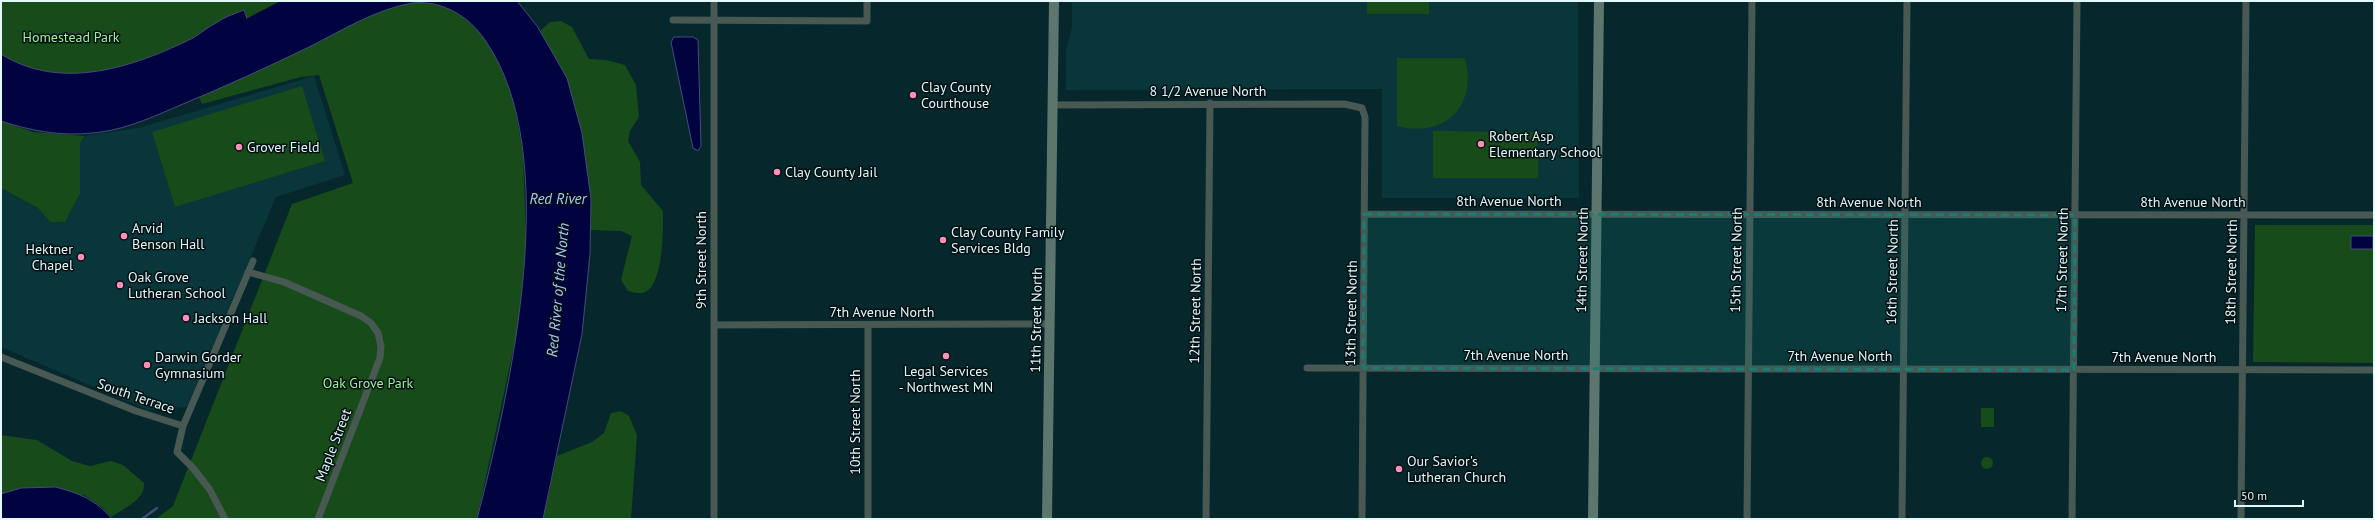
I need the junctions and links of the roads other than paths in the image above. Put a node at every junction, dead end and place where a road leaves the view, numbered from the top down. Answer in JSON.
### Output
{"nodes":[{"id":1,"x":714,"y":1,"type":"edge"},
{"id":2,"x":867,"y":1,"type":"edge"},
{"id":3,"x":1054,"y":1,"type":"edge"},
{"id":4,"x":1599,"y":1,"type":"edge"},
{"id":5,"x":1752,"y":1,"type":"edge"},
{"id":6,"x":1907,"y":1,"type":"edge"},
{"id":7,"x":2077,"y":1,"type":"edge"},
{"id":8,"x":2246,"y":1,"type":"edge"},
{"id":9,"x":673,"y":20,"type":"dead end"},
{"id":10,"x":714,"y":21,"type":"junction"},
{"id":11,"x":1210,"y":103,"type":"junction"},
{"id":12,"x":1052,"y":105,"type":"junction"},
{"id":13,"x":1362,"y":108,"type":"joint"},
{"id":14,"x":1364,"y":214,"type":"junction"},
{"id":15,"x":1597,"y":214,"type":"junction"},
{"id":16,"x":1750,"y":214,"type":"junction"},
{"id":17,"x":1905,"y":215,"type":"junction"},
{"id":18,"x":2075,"y":215,"type":"junction"},
{"id":19,"x":2244,"y":215,"type":"junction"},
{"id":20,"x":2374,"y":215,"type":"edge"},
{"id":21,"x":253,"y":261,"type":"dead end"},
{"id":22,"x":248,"y":272,"type":"junction"},
{"id":23,"x":1050,"y":324,"type":"junction"},
{"id":24,"x":714,"y":325,"type":"junction"},
{"id":25,"x":868,"y":325,"type":"junction"},
{"id":26,"x":1,"y":357,"type":"edge"},
{"id":27,"x":1307,"y":368,"type":"dead end"},
{"id":28,"x":1363,"y":368,"type":"junction"},
{"id":29,"x":1595,"y":368,"type":"junction"},
{"id":30,"x":1748,"y":369,"type":"junction"},
{"id":31,"x":1904,"y":369,"type":"junction"},
{"id":32,"x":2074,"y":370,"type":"junction"},
{"id":33,"x":2243,"y":370,"type":"junction"},
{"id":34,"x":2374,"y":370,"type":"edge"},
{"id":35,"x":183,"y":426,"type":"junction"},
{"id":36,"x":225,"y":519,"type":"edge"},
{"id":37,"x":318,"y":519,"type":"edge"},
{"id":38,"x":714,"y":519,"type":"edge"},
{"id":39,"x":868,"y":519,"type":"edge"},
{"id":40,"x":1047,"y":519,"type":"edge"},
{"id":41,"x":1206,"y":519,"type":"edge"},
{"id":42,"x":1362,"y":519,"type":"edge"},
{"id":43,"x":1593,"y":519,"type":"edge"},
{"id":44,"x":1747,"y":519,"type":"edge"},
{"id":45,"x":1902,"y":519,"type":"edge"},
{"id":46,"x":2072,"y":519,"type":"edge"},
{"id":47,"x":2241,"y":519,"type":"edge"}],
"edges":[{"from":1,"to":10,"type":"street","name":"9th Street North"},
{"from":2,"to":10,"type":"street"},
{"from":3,"to":12,"type":"street","name":"11th Street North"},
{"from":4,"to":15,"type":"street","name":"14th Street North"},
{"from":5,"to":16,"type":"street","name":"15th Street North"},
{"from":6,"to":17,"type":"street","name":"16th Street North"},
{"from":7,"to":18,"type":"street","name":"17th Street North"},
{"from":8,"to":19,"type":"street","name":"18th Street North"},
{"from":9,"to":10,"type":"street"},
{"from":10,"to":24,"type":"street","name":"9th Street North"},
{"from":11,"to":12,"type":"street","name":"8 1/2 Avenue North"},
{"from":11,"to":13,"type":"street","name":"8 1/2 Avenue North"},
{"from":11,"to":41,"type":"street","name":"12th Street North"},
{"from":12,"to":23,"type":"street","name":"11th Street North"},
{"from":13,"to":14,"type":"street","name":"13th Street North"},
{"from":14,"to":15,"type":"street","name":"8th Avenue North"},
{"from":14,"to":28,"type":"street","name":"13th Street North"},
{"from":15,"to":16,"type":"street","name":"8th Avenue North"},
{"from":15,"to":29,"type":"street","name":"14th Street North"},
{"from":16,"to":17,"type":"street","name":"8th Avenue North"},
{"from":16,"to":30,"type":"street","name":"15th Street North"},
{"from":17,"to":18,"type":"street","name":"8th Avenue North"},
{"from":17,"to":31,"type":"street","name":"16th Street North"},
{"from":18,"to":19,"type":"street","name":"8th Avenue North"},
{"from":18,"to":32,"type":"street","name":"17th Street North"},
{"from":19,"to":20,"type":"street","name":"8th Avenue North"},
{"from":19,"to":33,"type":"street","name":"18th Street North"},
{"from":21,"to":22,"type":"street"},
{"from":22,"to":35,"type":"street"},
{"from":22,"to":37,"type":"street","name":"Maple Street"},
{"from":23,"to":25,"type":"street","name":"7th Avenue North"},
{"from":23,"to":40,"type":"street","name":"11th Street North"},
{"from":24,"to":25,"type":"street","name":"7th Avenue North"},
{"from":24,"to":38,"type":"street","name":"9th Street North"},
{"from":25,"to":39,"type":"street","name":"10th Street North"},
{"from":26,"to":35,"type":"street","name":"South Terrace"},
{"from":27,"to":28,"type":"street","name":"7th Avenue North"},
{"from":28,"to":29,"type":"street","name":"7th Avenue North"},
{"from":28,"to":42,"type":"street","name":"13th Street North"},
{"from":29,"to":30,"type":"street","name":"7th Avenue North"},
{"from":29,"to":43,"type":"street","name":"14th Street North"},
{"from":30,"to":31,"type":"street","name":"7th Avenue North"},
{"from":30,"to":44,"type":"street","name":"15th Street North"},
{"from":31,"to":32,"type":"street","name":"7th Avenue North"},
{"from":31,"to":45,"type":"street","name":"16th Street North"},
{"from":32,"to":33,"type":"street","name":"7th Avenue North"},
{"from":32,"to":46,"type":"street","name":"17th Street North"},
{"from":33,"to":34,"type":"street","name":"7th Avenue North"},
{"from":33,"to":47,"type":"street","name":"18th Street North"},
{"from":35,"to":36,"type":"street","name":"South Terrace"}]}
